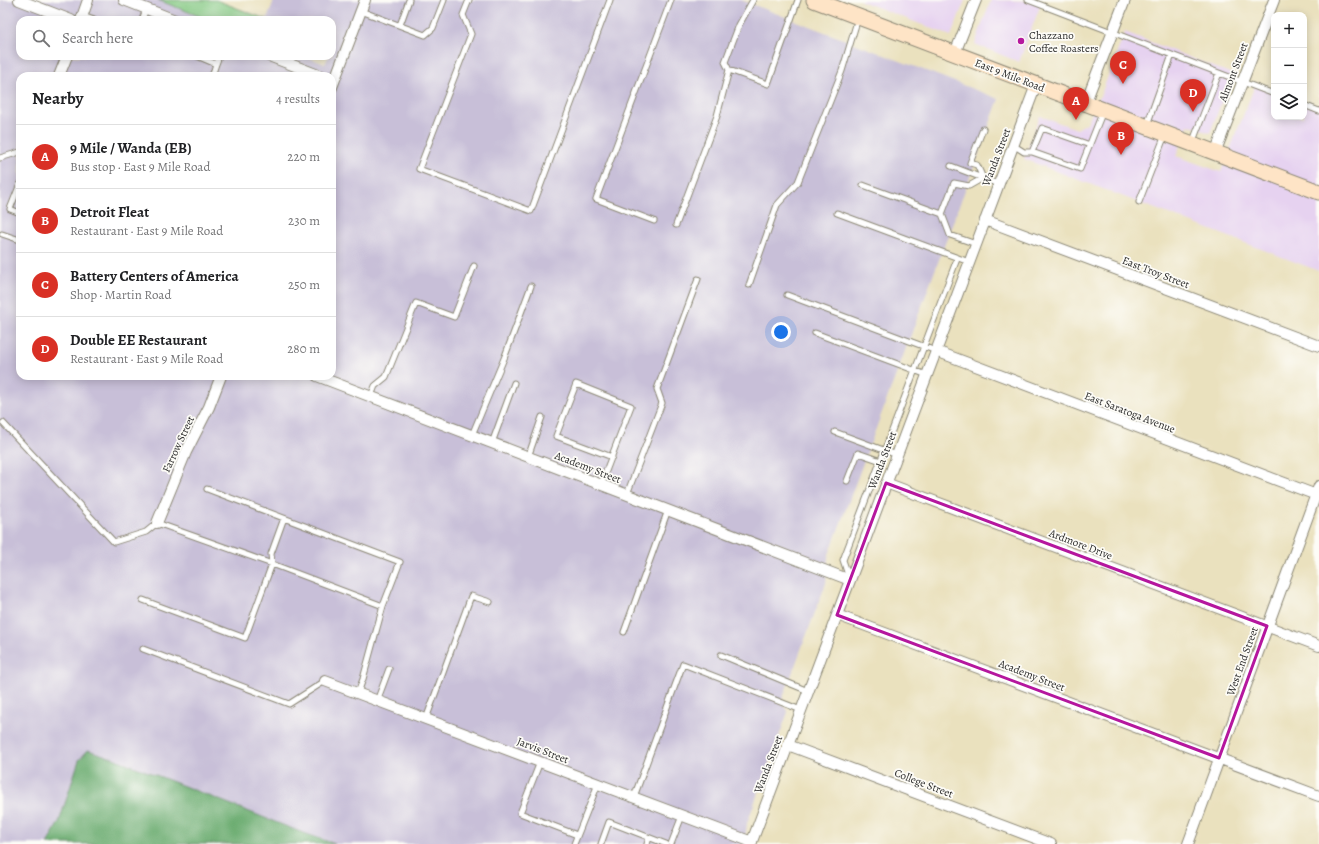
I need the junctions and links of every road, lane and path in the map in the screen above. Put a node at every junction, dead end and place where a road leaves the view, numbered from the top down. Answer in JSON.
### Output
{"nodes":[{"id":1,"x":19,"y":0,"type":"edge"},
{"id":2,"x":88,"y":0,"type":"edge"},
{"id":3,"x":124,"y":0,"type":"edge"},
{"id":4,"x":365,"y":0,"type":"edge"},
{"id":5,"x":409,"y":0,"type":"edge"},
{"id":6,"x":444,"y":0,"type":"edge"},
{"id":7,"x":469,"y":0,"type":"edge"},
{"id":8,"x":610,"y":0,"type":"edge"},
{"id":9,"x":671,"y":0,"type":"edge"},
{"id":10,"x":753,"y":0,"type":"edge"},
{"id":11,"x":798,"y":0,"type":"edge"},
{"id":12,"x":976,"y":0,"type":"edge"},
{"id":13,"x":1028,"y":0,"type":"edge"},
{"id":14,"x":1125,"y":0,"type":"edge"},
{"id":15,"x":1274,"y":0,"type":"edge"},
{"id":16,"x":822,"y":1,"type":"edge"},
{"id":17,"x":146,"y":9,"type":"junction"},
{"id":18,"x":361,"y":11,"type":"junction"},
{"id":19,"x":61,"y":16,"type":"edge"},
{"id":20,"x":83,"y":16,"type":"edge"},
{"id":21,"x":143,"y":16,"type":"edge"},
{"id":22,"x":164,"y":16,"type":"edge"},
{"id":23,"x":859,"y":17,"type":"junction"},
{"id":24,"x":400,"y":25,"type":"junction"},
{"id":25,"x":1112,"y":32,"type":"junction"},
{"id":26,"x":955,"y":53,"type":"junction"},
{"id":27,"x":1172,"y":55,"type":"junction"},
{"id":28,"x":66,"y":60,"type":"edge"},
{"id":29,"x":206,"y":60,"type":"edge"},
{"id":30,"x":218,"y":60,"type":"edge"},
{"id":31,"x":279,"y":60,"type":"edge"},
{"id":32,"x":216,"y":64,"type":"junction"},
{"id":33,"x":729,"y":70,"type":"junction"},
{"id":34,"x":61,"y":72,"type":"edge"},
{"id":35,"x":213,"y":72,"type":"edge"},
{"id":36,"x":311,"y":72,"type":"edge"},
{"id":37,"x":1219,"y":73,"type":"junction"},
{"id":38,"x":336,"y":75,"type":"edge"},
{"id":39,"x":1242,"y":82,"type":"junction"},
{"id":40,"x":1036,"y":85,"type":"junction"},
{"id":41,"x":1271,"y":93,"type":"edge"},
{"id":42,"x":1084,"y":104,"type":"junction"},
{"id":43,"x":1307,"y":106,"type":"edge"},
{"id":44,"x":1103,"y":111,"type":"junction"},
{"id":45,"x":1319,"y":111,"type":"edge"},
{"id":46,"x":1146,"y":127,"type":"junction"},
{"id":47,"x":983,"y":129,"type":"dead end"},
{"id":48,"x":1165,"y":134,"type":"junction"},
{"id":49,"x":1192,"y":144,"type":"junction"},
{"id":50,"x":1090,"y":145,"type":"junction"},
{"id":51,"x":1013,"y":146,"type":"junction"},
{"id":52,"x":1032,"y":152,"type":"junction"},
{"id":53,"x":16,"y":153,"type":"edge"},
{"id":54,"x":1215,"y":153,"type":"junction"},
{"id":55,"x":0,"y":158,"type":"edge"},
{"id":56,"x":951,"y":166,"type":"dead end"},
{"id":57,"x":983,"y":178,"type":"junction"},
{"id":58,"x":998,"y":184,"type":"junction"},
{"id":59,"x":863,"y":185,"type":"dead end"},
{"id":60,"x":1319,"y":192,"type":"edge"},
{"id":61,"x":16,"y":194,"type":"edge"},
{"id":62,"x":1139,"y":202,"type":"dead end"},
{"id":63,"x":16,"y":211,"type":"edge"},
{"id":64,"x":837,"y":213,"type":"dead end"},
{"id":65,"x":942,"y":214,"type":"junction"},
{"id":66,"x":985,"y":220,"type":"junction"},
{"id":67,"x":654,"y":221,"type":"dead end"},
{"id":68,"x":676,"y":225,"type":"dead end"},
{"id":69,"x":2,"y":234,"type":"dead end"},
{"id":70,"x":16,"y":239,"type":"edge"},
{"id":71,"x":976,"y":244,"type":"junction"},
{"id":72,"x":957,"y":258,"type":"junction"},
{"id":73,"x":969,"y":262,"type":"junction"},
{"id":74,"x":474,"y":266,"type":"dead end"},
{"id":75,"x":698,"y":279,"type":"dead end"},
{"id":76,"x":749,"y":285,"type":"dead end"},
{"id":77,"x":531,"y":286,"type":"dead end"},
{"id":78,"x":787,"y":295,"type":"dead end"},
{"id":79,"x":815,"y":333,"type":"dead end"},
{"id":80,"x":1319,"y":346,"type":"edge"},
{"id":81,"x":924,"y":347,"type":"junction"},
{"id":82,"x":936,"y":351,"type":"junction"},
{"id":83,"x":915,"y":370,"type":"junction"},
{"id":84,"x":927,"y":375,"type":"junction"},
{"id":85,"x":219,"y":380,"type":"edge"},
{"id":86,"x":328,"y":380,"type":"edge"},
{"id":87,"x":514,"y":383,"type":"dead end"},
{"id":88,"x":371,"y":396,"type":"junction"},
{"id":89,"x":542,"y":417,"type":"dead end"},
{"id":90,"x":3,"y":423,"type":"dead end"},
{"id":91,"x":835,"y":432,"type":"dead end"},
{"id":92,"x":472,"y":435,"type":"junction"},
{"id":93,"x":492,"y":443,"type":"junction"},
{"id":94,"x":885,"y":450,"type":"junction"},
{"id":95,"x":897,"y":455,"type":"junction"},
{"id":96,"x":528,"y":457,"type":"junction"},
{"id":97,"x":612,"y":457,"type":"junction"},
{"id":98,"x":881,"y":461,"type":"junction"},
{"id":99,"x":847,"y":481,"type":"dead end"},
{"id":100,"x":886,"y":483,"type":"junction"},
{"id":101,"x":601,"y":484,"type":"junction"},
{"id":102,"x":207,"y":489,"type":"dead end"},
{"id":103,"x":1318,"y":492,"type":"edge"},
{"id":104,"x":627,"y":494,"type":"junction"},
{"id":105,"x":668,"y":510,"type":"junction"},
{"id":106,"x":284,"y":518,"type":"junction"},
{"id":107,"x":157,"y":523,"type":"junction"},
{"id":108,"x":272,"y":564,"type":"junction"},
{"id":109,"x":850,"y":580,"type":"junction"},
{"id":110,"x":143,"y":600,"type":"dead end"},
{"id":111,"x":490,"y":602,"type":"dead end"},
{"id":112,"x":383,"y":606,"type":"junction"},
{"id":113,"x":837,"y":615,"type":"junction"},
{"id":114,"x":1268,"y":626,"type":"junction"},
{"id":115,"x":624,"y":632,"type":"dead end"},
{"id":116,"x":1319,"y":646,"type":"edge"},
{"id":117,"x":143,"y":649,"type":"dead end"},
{"id":118,"x":721,"y":655,"type":"dead end"},
{"id":119,"x":389,"y":669,"type":"dead end"},
{"id":120,"x":325,"y":681,"type":"joint"},
{"id":121,"x":808,"y":691,"type":"junction"},
{"id":122,"x":358,"y":693,"type":"junction"},
{"id":123,"x":377,"y":701,"type":"junction"},
{"id":124,"x":801,"y":710,"type":"junction"},
{"id":125,"x":426,"y":719,"type":"junction"},
{"id":126,"x":788,"y":745,"type":"junction"},
{"id":127,"x":1219,"y":758,"type":"junction"},
{"id":128,"x":540,"y":762,"type":"junction"},
{"id":129,"x":598,"y":784,"type":"junction"},
{"id":130,"x":1319,"y":796,"type":"edge"},
{"id":131,"x":634,"y":797,"type":"junction"},
{"id":132,"x":682,"y":816,"type":"junction"},
{"id":133,"x":577,"y":835,"type":"junction"},
{"id":134,"x":649,"y":838,"type":"junction"},
{"id":135,"x":752,"y":843,"type":"edge"},
{"id":136,"x":574,"y":844,"type":"edge"},
{"id":137,"x":601,"y":844,"type":"edge"},
{"id":138,"x":647,"y":844,"type":"edge"},
{"id":139,"x":666,"y":844,"type":"edge"},
{"id":140,"x":671,"y":844,"type":"edge"},
{"id":141,"x":1051,"y":844,"type":"edge"},
{"id":142,"x":1188,"y":844,"type":"edge"}],
"edges":[{"from":1,"to":19,"type":"street"},
{"from":2,"to":20,"type":"street"},
{"from":3,"to":17,"type":"street"},
{"from":4,"to":18,"type":"street"},
{"from":5,"to":24,"type":"lane"},
{"from":6,"to":24,"type":"lane"},
{"from":7,"to":8,"type":"lane"},
{"from":9,"to":67,"type":"lane"},
{"from":10,"to":33,"type":"lane"},
{"from":11,"to":33,"type":"lane"},
{"from":12,"to":26,"type":"street"},
{"from":13,"to":25,"type":"lane"},
{"from":14,"to":25,"type":"street"},
{"from":15,"to":39,"type":"street","name":"Almont Street"},
{"from":16,"to":23,"type":"main road","name":"East 9 Mile Road"},
{"from":17,"to":21,"type":"lane"},
{"from":17,"to":22,"type":"street"},
{"from":18,"to":24,"type":"lane"},
{"from":18,"to":38,"type":"street"},
{"from":23,"to":26,"type":"main road","name":"East 9 Mile Road"},
{"from":23,"to":76,"type":"lane"},
{"from":25,"to":27,"type":"lane"},
{"from":25,"to":42,"type":"street"},
{"from":26,"to":40,"type":"main road","name":"East 9 Mile Road"},
{"from":27,"to":37,"type":"lane"},
{"from":27,"to":46,"type":"lane"},
{"from":28,"to":34,"type":"street"},
{"from":29,"to":32,"type":"lane"},
{"from":30,"to":32,"type":"lane"},
{"from":31,"to":36,"type":"street"},
{"from":32,"to":35,"type":"lane"},
{"from":33,"to":68,"type":"lane"},
{"from":37,"to":39,"type":"lane"},
{"from":37,"to":49,"type":"lane"},
{"from":39,"to":41,"type":"lane"},
{"from":39,"to":54,"type":"street","name":"Almont Street"},
{"from":40,"to":42,"type":"main road","name":"East 9 Mile Road"},
{"from":40,"to":51,"type":"street","name":"Wanda Street"},
{"from":42,"to":44,"type":"main road","name":"East 9 Mile Road"},
{"from":43,"to":45,"type":"lane"},
{"from":44,"to":46,"type":"main road","name":"East 9 Mile Road"},
{"from":44,"to":50,"type":"lane"},
{"from":46,"to":48,"type":"main road","name":"East 9 Mile Road"},
{"from":47,"to":57,"type":"lane"},
{"from":48,"to":49,"type":"main road","name":"East 9 Mile Road"},
{"from":48,"to":62,"type":"lane"},
{"from":49,"to":54,"type":"main road","name":"East 9 Mile Road"},
{"from":50,"to":52,"type":"lane"},
{"from":50,"to":52,"type":"lane"},
{"from":51,"to":52,"type":"lane"},
{"from":51,"to":58,"type":"street","name":"Wanda Street"},
{"from":53,"to":55,"type":"lane"},
{"from":54,"to":60,"type":"main road","name":"East 9 Mile Road"},
{"from":56,"to":57,"type":"lane"},
{"from":57,"to":58,"type":"lane"},
{"from":57,"to":65,"type":"lane"},
{"from":58,"to":66,"type":"street","name":"Wanda Street"},
{"from":59,"to":65,"type":"lane"},
{"from":61,"to":63,"type":"lane"},
{"from":64,"to":72,"type":"lane"},
{"from":65,"to":71,"type":"lane"},
{"from":66,"to":71,"type":"street","name":"Wanda Street"},
{"from":66,"to":80,"type":"street","name":"East Troy Street"},
{"from":69,"to":70,"type":"lane"},
{"from":71,"to":73,"type":"street","name":"Wanda Street"},
{"from":72,"to":73,"type":"lane"},
{"from":72,"to":81,"type":"lane"},
{"from":73,"to":82,"type":"street","name":"Wanda Street"},
{"from":74,"to":88,"type":"lane"},
{"from":75,"to":104,"type":"lane"},
{"from":77,"to":92,"type":"lane"},
{"from":78,"to":81,"type":"lane"},
{"from":79,"to":83,"type":"lane"},
{"from":81,"to":82,"type":"lane"},
{"from":81,"to":83,"type":"lane"},
{"from":82,"to":84,"type":"street","name":"Wanda Street"},
{"from":82,"to":103,"type":"street","name":"East Saratoga Avenue"},
{"from":83,"to":84,"type":"lane"},
{"from":83,"to":94,"type":"lane"},
{"from":84,"to":95,"type":"street","name":"Wanda Street"},
{"from":85,"to":107,"type":"street","name":"Farrow Street"},
{"from":86,"to":88,"type":"street","name":"Academy Street"},
{"from":87,"to":93,"type":"lane"},
{"from":88,"to":92,"type":"street","name":"Academy Street"},
{"from":89,"to":96,"type":"lane"},
{"from":90,"to":107,"type":"lane"},
{"from":91,"to":94,"type":"lane"},
{"from":92,"to":93,"type":"street","name":"Academy Street"},
{"from":93,"to":96,"type":"street","name":"Academy Street"},
{"from":94,"to":95,"type":"lane"},
{"from":94,"to":98,"type":"lane"},
{"from":95,"to":100,"type":"street","name":"Wanda Street"},
{"from":96,"to":101,"type":"street","name":"Academy Street"},
{"from":97,"to":97,"type":"lane"},
{"from":97,"to":101,"type":"lane"},
{"from":98,"to":99,"type":"lane"},
{"from":98,"to":109,"type":"lane"},
{"from":100,"to":109,"type":"street","name":"Wanda Street"},
{"from":100,"to":114,"type":"street","name":"Ardmore Drive"},
{"from":101,"to":104,"type":"street","name":"Academy Street"},
{"from":102,"to":106,"type":"lane"},
{"from":103,"to":114,"type":"street","name":"West End Street"},
{"from":104,"to":105,"type":"street","name":"Academy Street"},
{"from":105,"to":109,"type":"street","name":"Academy Street"},
{"from":105,"to":115,"type":"lane"},
{"from":106,"to":108,"type":"lane"},
{"from":106,"to":112,"type":"lane"},
{"from":107,"to":108,"type":"lane"},
{"from":108,"to":110,"type":"lane"},
{"from":108,"to":112,"type":"lane"},
{"from":109,"to":113,"type":"street","name":"Wanda Street"},
{"from":111,"to":125,"type":"lane"},
{"from":112,"to":122,"type":"lane"},
{"from":113,"to":121,"type":"street","name":"Wanda Street"},
{"from":113,"to":127,"type":"street","name":"Academy Street"},
{"from":114,"to":116,"type":"street","name":"Ardmore Drive"},
{"from":114,"to":127,"type":"street","name":"West End Street"},
{"from":117,"to":120,"type":"lane"},
{"from":118,"to":121,"type":"lane"},
{"from":119,"to":123,"type":"lane"},
{"from":120,"to":122,"type":"street","name":"Jarvis Street"},
{"from":121,"to":124,"type":"street","name":"Wanda Street"},
{"from":122,"to":123,"type":"street","name":"Jarvis Street"},
{"from":123,"to":125,"type":"street","name":"Jarvis Street"},
{"from":124,"to":126,"type":"street","name":"Wanda Street"},
{"from":124,"to":131,"type":"lane"},
{"from":125,"to":128,"type":"street","name":"Jarvis Street"},
{"from":126,"to":135,"type":"street","name":"Wanda Street"},
{"from":126,"to":141,"type":"street","name":"College Street"},
{"from":127,"to":130,"type":"street","name":"Academy Street"},
{"from":127,"to":142,"type":"street","name":"West End Street"},
{"from":128,"to":129,"type":"street","name":"Jarvis Street"},
{"from":128,"to":133,"type":"lane"},
{"from":129,"to":131,"type":"street","name":"Jarvis Street"},
{"from":129,"to":133,"type":"lane"},
{"from":131,"to":132,"type":"street","name":"Jarvis Street"},
{"from":132,"to":135,"type":"street","name":"Jarvis Street"},
{"from":132,"to":140,"type":"lane"},
{"from":133,"to":136,"type":"lane"},
{"from":134,"to":137,"type":"lane"},
{"from":134,"to":138,"type":"lane"},
{"from":134,"to":139,"type":"lane"}]}
